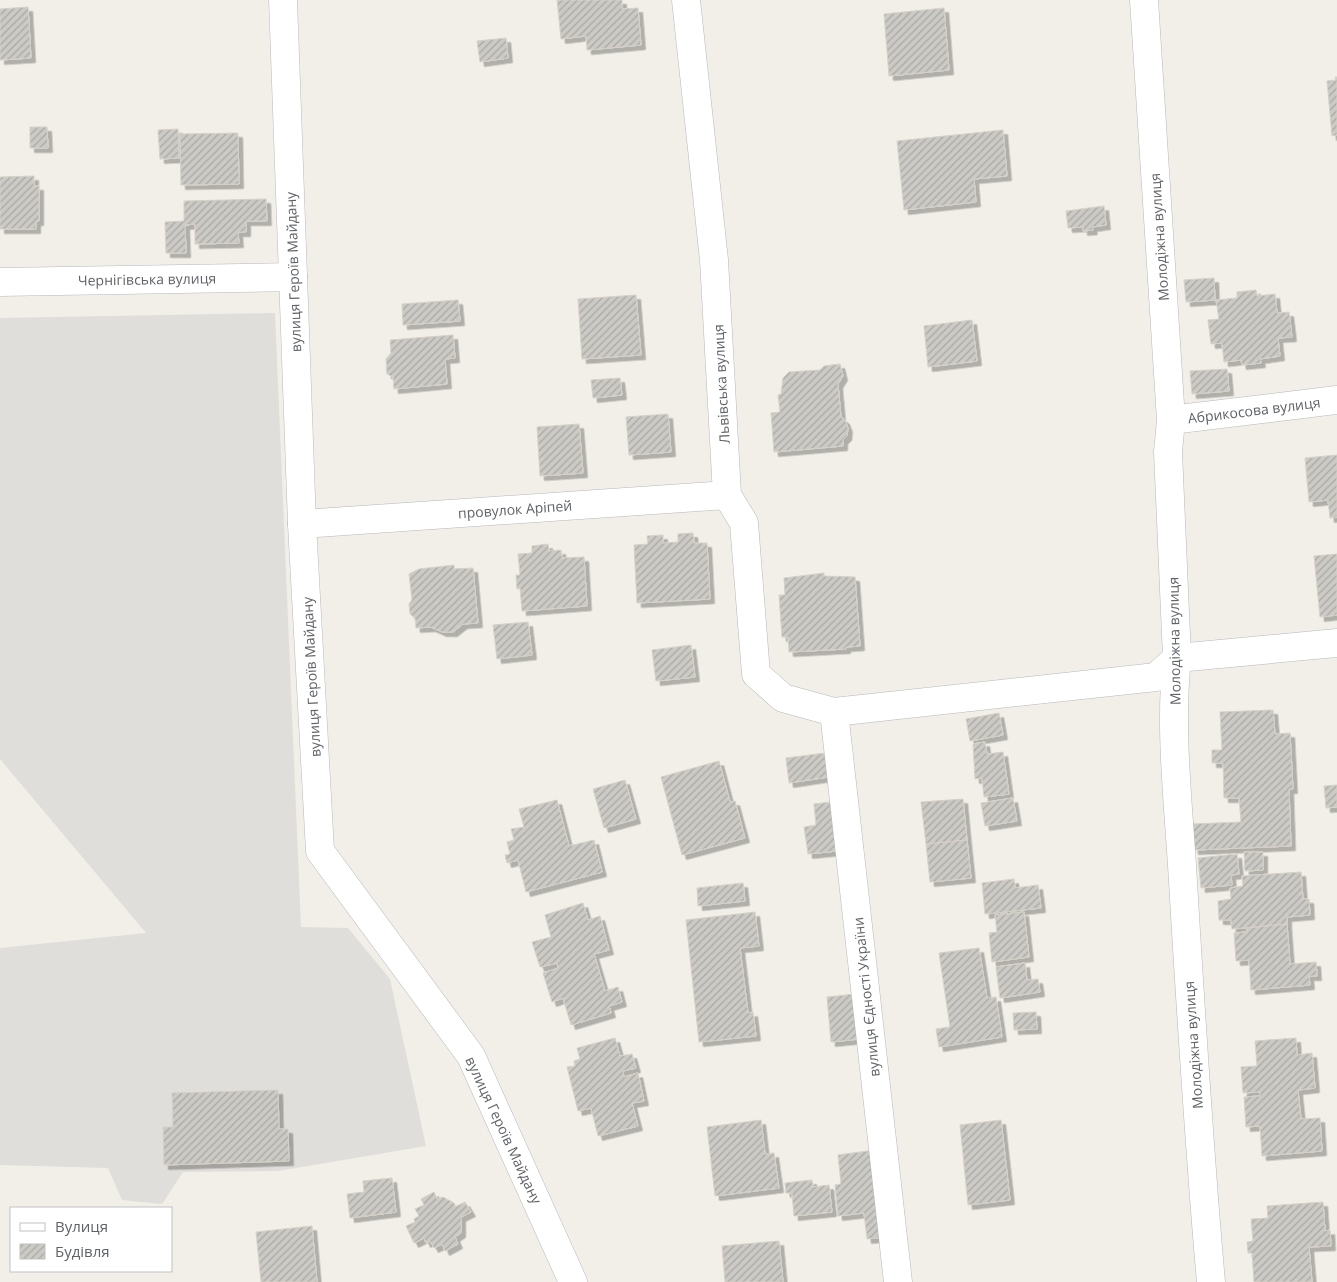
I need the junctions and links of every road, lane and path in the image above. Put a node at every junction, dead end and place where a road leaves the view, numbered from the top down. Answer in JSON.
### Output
{"nodes":[{"id":1,"x":283,"y":0,"type":"edge"},
{"id":2,"x":686,"y":0,"type":"edge"},
{"id":3,"x":1144,"y":0,"type":"edge"},
{"id":4,"x":293,"y":277,"type":"junction"},
{"id":5,"x":0,"y":282,"type":"edge"},
{"id":6,"x":1337,"y":400,"type":"edge"},
{"id":7,"x":1171,"y":420,"type":"junction"},
{"id":8,"x":727,"y":495,"type":"junction"},
{"id":9,"x":302,"y":524,"type":"junction"},
{"id":10,"x":1337,"y":643,"type":"edge"},
{"id":11,"x":1176,"y":658,"type":"junction"},
{"id":12,"x":834,"y":712,"type":"junction"},
{"id":13,"x":573,"y":1282,"type":"edge"},
{"id":14,"x":898,"y":1282,"type":"edge"},
{"id":15,"x":1211,"y":1282,"type":"edge"}],
"edges":[{"from":1,"to":4,"type":"street","name":"вулиця Героїв Майдану"},
{"from":2,"to":8,"type":"street","name":"Львівська вулиця"},
{"from":3,"to":7,"type":"street","name":"Молодіжна вулиця"},
{"from":4,"to":5,"type":"street","name":"Чернігівська вулиця"},
{"from":4,"to":9,"type":"street","name":"вулиця Героїв Майдану"},
{"from":6,"to":7,"type":"street","name":"Абрикосова вулиця"},
{"from":7,"to":11,"type":"street","name":"Молодіжна вулиця"},
{"from":8,"to":9,"type":"street","name":"провулок Аріпей"},
{"from":8,"to":12,"type":"street","name":"Львівська вулиця"},
{"from":9,"to":13,"type":"street","name":"вулиця Героїв Майдану"},
{"from":10,"to":11,"type":"street"},
{"from":11,"to":12,"type":"street"},
{"from":11,"to":15,"type":"street","name":"Молодіжна вулиця"},
{"from":12,"to":14,"type":"street","name":"вулиця Єдності України"}]}
